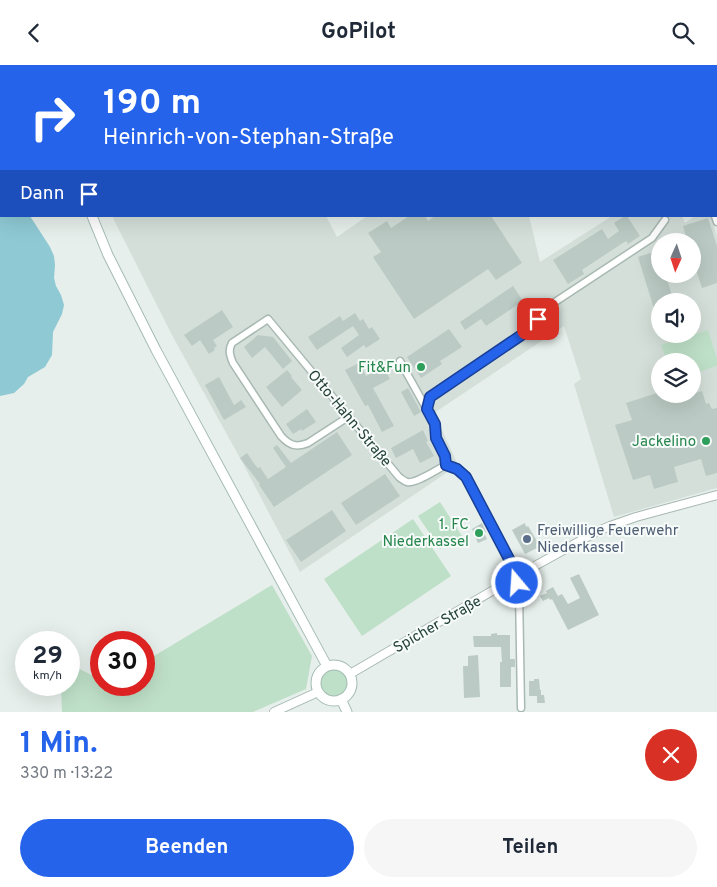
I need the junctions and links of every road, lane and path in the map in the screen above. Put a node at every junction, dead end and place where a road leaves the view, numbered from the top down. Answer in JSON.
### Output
{"nodes":[{"id":1,"x":92,"y":217,"type":"edge"},
{"id":2,"x":665,"y":220,"type":"dead end"},
{"id":3,"x":400,"y":361,"type":"dead end"},
{"id":4,"x":427,"y":409,"type":"junction"},
{"id":5,"x":348,"y":417,"type":"junction"},
{"id":6,"x":446,"y":465,"type":"junction"},
{"id":7,"x":717,"y":495,"type":"edge"},
{"id":8,"x":518,"y":576,"type":"junction"},
{"id":9,"x":326,"y":666,"type":"junction"},
{"id":10,"x":350,"y":674,"type":"junction"},
{"id":11,"x":318,"y":692,"type":"junction"},
{"id":12,"x":341,"y":699,"type":"junction"},
{"id":13,"x":521,"y":708,"type":"dead end"},
{"id":14,"x":274,"y":712,"type":"edge"},
{"id":15,"x":347,"y":712,"type":"edge"}],
"edges":[{"from":1,"to":9,"type":"main road"},
{"from":2,"to":4,"type":"street"},
{"from":3,"to":4,"type":"street"},
{"from":4,"to":6,"type":"street"},
{"from":5,"to":5,"type":"street","name":"Otto-Hahn-Straße"},
{"from":5,"to":6,"type":"street","name":"Otto-Hahn-Straße"},
{"from":6,"to":8,"type":"street"},
{"from":7,"to":8,"type":"street","name":"Spicher Straße"},
{"from":8,"to":10,"type":"street","name":"Spicher Straße"},
{"from":8,"to":13,"type":"street"},
{"from":9,"to":10,"type":"main road"},
{"from":9,"to":11,"type":"main road"},
{"from":10,"to":12,"type":"main road"},
{"from":11,"to":12,"type":"main road"},
{"from":11,"to":14,"type":"street"},
{"from":12,"to":15,"type":"main road"}]}
